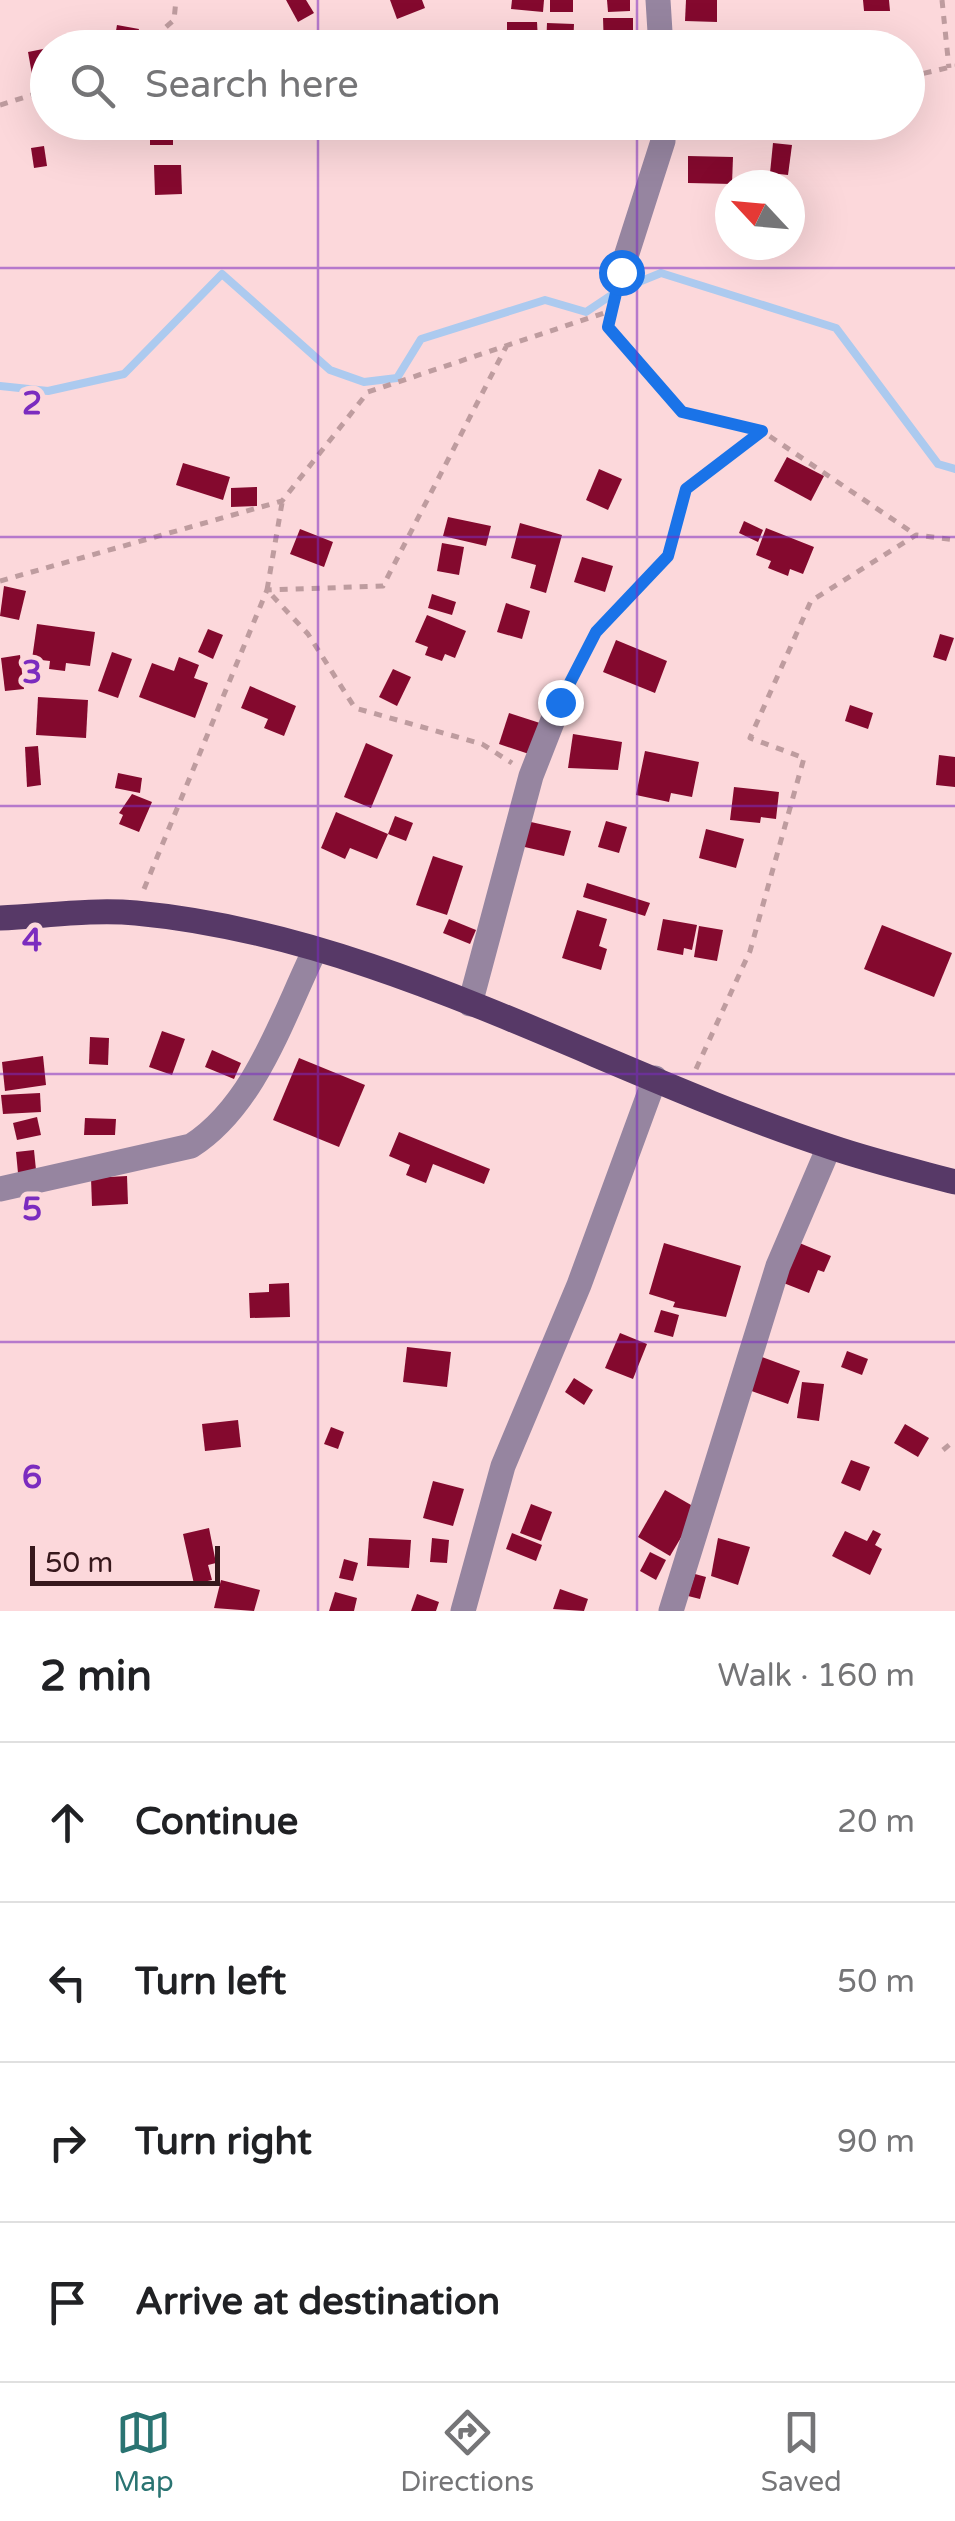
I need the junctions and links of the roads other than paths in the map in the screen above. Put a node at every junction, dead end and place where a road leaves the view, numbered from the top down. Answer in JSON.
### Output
{"nodes":[{"id":1,"x":658,"y":0,"type":"edge"},
{"id":2,"x":660,"y":30,"type":"edge"},
{"id":3,"x":663,"y":140,"type":"edge"},
{"id":4,"x":621,"y":272,"type":"road end"},
{"id":5,"x":560,"y":702,"type":"road end"},
{"id":6,"x":0,"y":918,"type":"edge"},
{"id":7,"x":314,"y":952,"type":"junction"},
{"id":8,"x":470,"y":1004,"type":"junction"},
{"id":9,"x":655,"y":1078,"type":"junction"},
{"id":10,"x":829,"y":1147,"type":"junction"},
{"id":11,"x":955,"y":1182,"type":"edge"},
{"id":12,"x":0,"y":1190,"type":"edge"},
{"id":13,"x":463,"y":1611,"type":"edge"},
{"id":14,"x":671,"y":1611,"type":"edge"}],
"edges":[{"from":1,"to":2,"type":"street"},
{"from":3,"to":4,"type":"street"},
{"from":5,"to":8,"type":"street"},
{"from":6,"to":7,"type":"main road"},
{"from":7,"to":8,"type":"main road"},
{"from":7,"to":12,"type":"street"},
{"from":8,"to":9,"type":"main road"},
{"from":9,"to":10,"type":"main road"},
{"from":9,"to":13,"type":"street"},
{"from":10,"to":11,"type":"main road"},
{"from":10,"to":14,"type":"street"}]}
